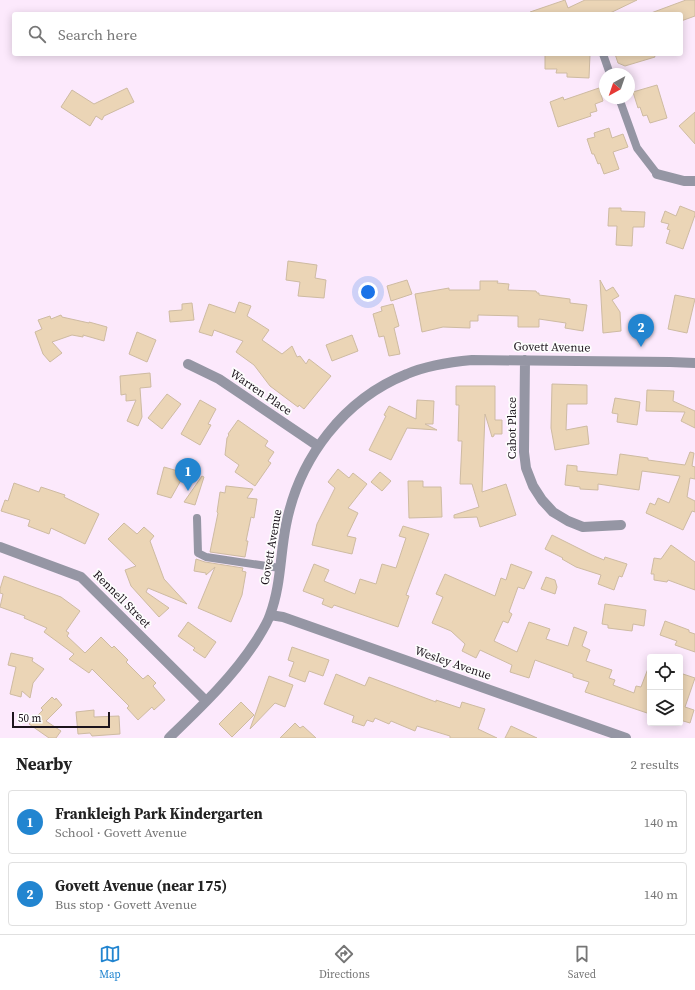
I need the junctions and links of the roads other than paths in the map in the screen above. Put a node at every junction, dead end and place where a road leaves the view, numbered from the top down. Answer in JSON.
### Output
{"nodes":[{"id":1,"x":604,"y":56,"type":"edge"},
{"id":2,"x":608,"y":68,"type":"edge"},
{"id":3,"x":621,"y":104,"type":"edge"},
{"id":4,"x":657,"y":174,"type":"joint"},
{"id":5,"x":695,"y":181,"type":"edge"},
{"id":6,"x":525,"y":360,"type":"junction"},
{"id":7,"x":695,"y":363,"type":"edge"},
{"id":8,"x":188,"y":364,"type":"dead end"},
{"id":9,"x":318,"y":446,"type":"junction"},
{"id":10,"x":197,"y":518,"type":"dead end"},
{"id":11,"x":621,"y":525,"type":"dead end"},
{"id":12,"x":0,"y":547,"type":"edge"},
{"id":13,"x":280,"y":568,"type":"junction"},
{"id":14,"x":270,"y":615,"type":"junction"},
{"id":15,"x":206,"y":700,"type":"junction"},
{"id":16,"x":170,"y":738,"type":"edge"},
{"id":17,"x":626,"y":738,"type":"edge"}],
"edges":[{"from":1,"to":2,"type":"lane"},
{"from":3,"to":4,"type":"lane"},
{"from":4,"to":5,"type":"street"},
{"from":6,"to":7,"type":"street","name":"Govett Avenue"},
{"from":6,"to":9,"type":"street","name":"Govett Avenue"},
{"from":6,"to":11,"type":"street","name":"Cabot Place"},
{"from":8,"to":9,"type":"street","name":"Warren Place"},
{"from":9,"to":13,"type":"street","name":"Govett Avenue"},
{"from":10,"to":13,"type":"lane"},
{"from":12,"to":15,"type":"street","name":"Rennell Street"},
{"from":13,"to":14,"type":"street","name":"Govett Avenue"},
{"from":14,"to":15,"type":"street","name":"Govett Avenue"},
{"from":14,"to":17,"type":"street","name":"Wesley Avenue"},
{"from":15,"to":16,"type":"street","name":"Govett Avenue"}]}
